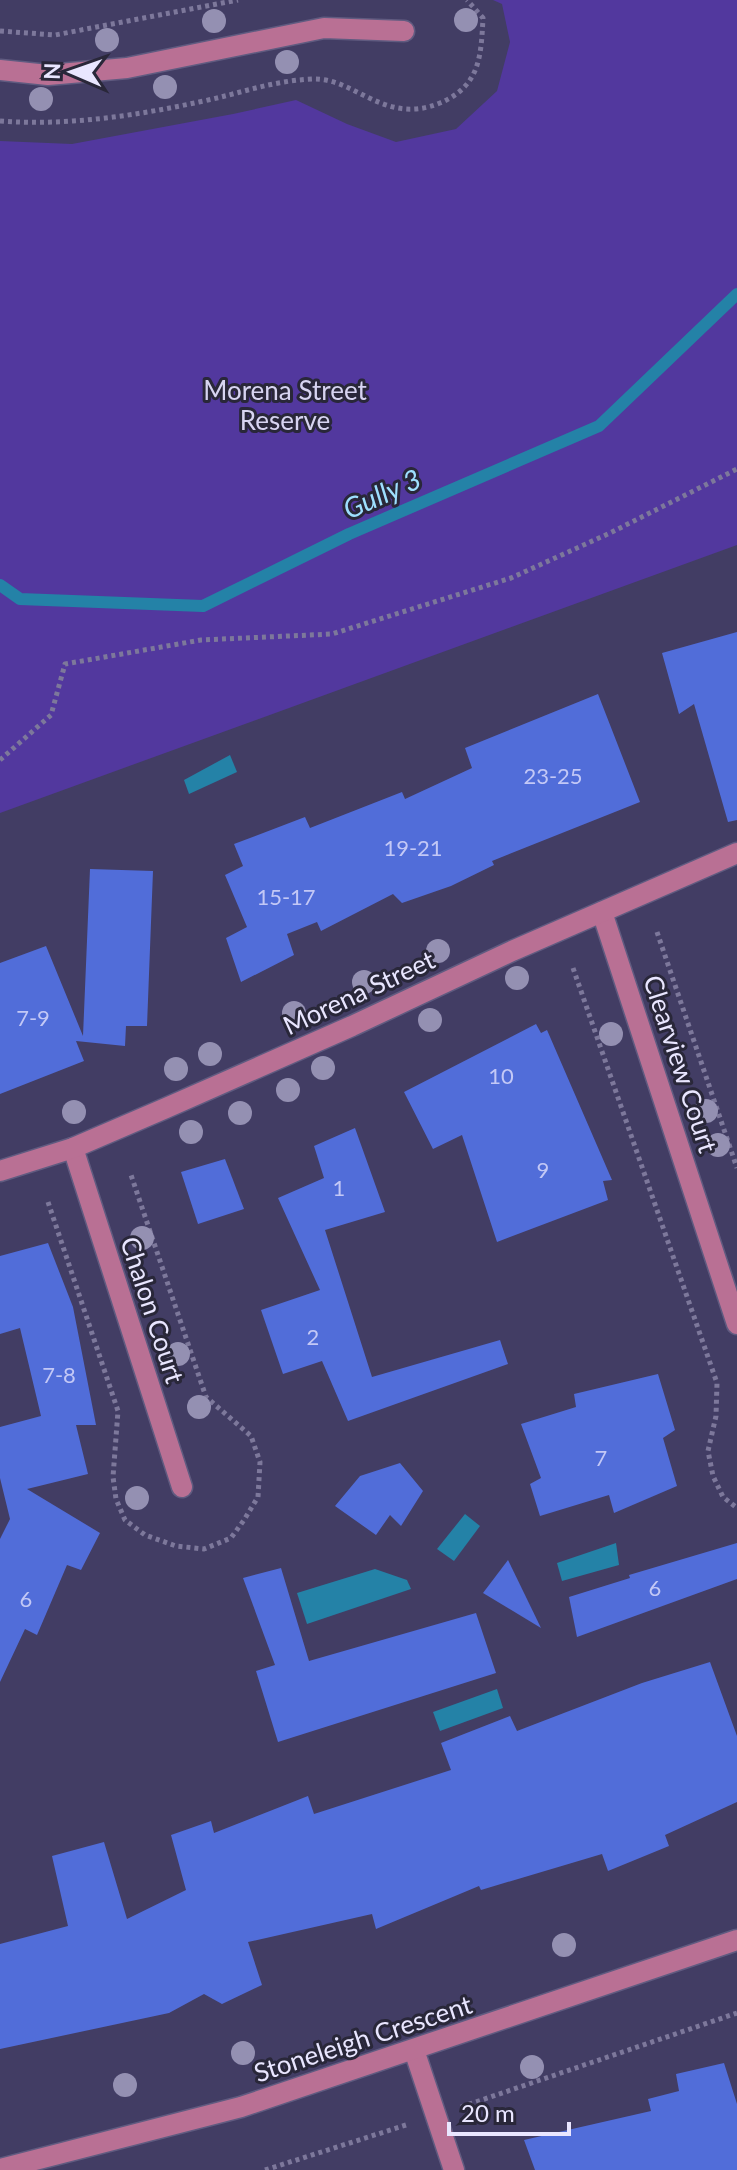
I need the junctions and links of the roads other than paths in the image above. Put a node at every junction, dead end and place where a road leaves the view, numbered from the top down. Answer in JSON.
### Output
{"nodes":[{"id":1,"x":404,"y":31,"type":"dead end"},
{"id":2,"x":0,"y":70,"type":"edge"},
{"id":3,"x":737,"y":853,"type":"edge"},
{"id":4,"x":602,"y":912,"type":"junction"},
{"id":5,"x":73,"y":1148,"type":"junction"},
{"id":6,"x":0,"y":1171,"type":"edge"},
{"id":7,"x":737,"y":1324,"type":"edge"},
{"id":8,"x":182,"y":1487,"type":"dead end"},
{"id":9,"x":737,"y":1940,"type":"edge"},
{"id":10,"x":414,"y":2050,"type":"junction"},
{"id":11,"x":0,"y":2169,"type":"edge"},
{"id":12,"x":454,"y":2170,"type":"edge"}],
"edges":[{"from":1,"to":2,"type":"street"},
{"from":3,"to":4,"type":"street","name":"Morena Street"},
{"from":4,"to":5,"type":"street","name":"Morena Street"},
{"from":4,"to":7,"type":"street","name":"Clearview Court"},
{"from":5,"to":6,"type":"street","name":"Morena Street"},
{"from":5,"to":8,"type":"street","name":"Chalon Court"},
{"from":9,"to":10,"type":"street","name":"Stoneleigh Crescent"},
{"from":10,"to":11,"type":"street","name":"Stoneleigh Crescent"},
{"from":10,"to":12,"type":"street"}]}
